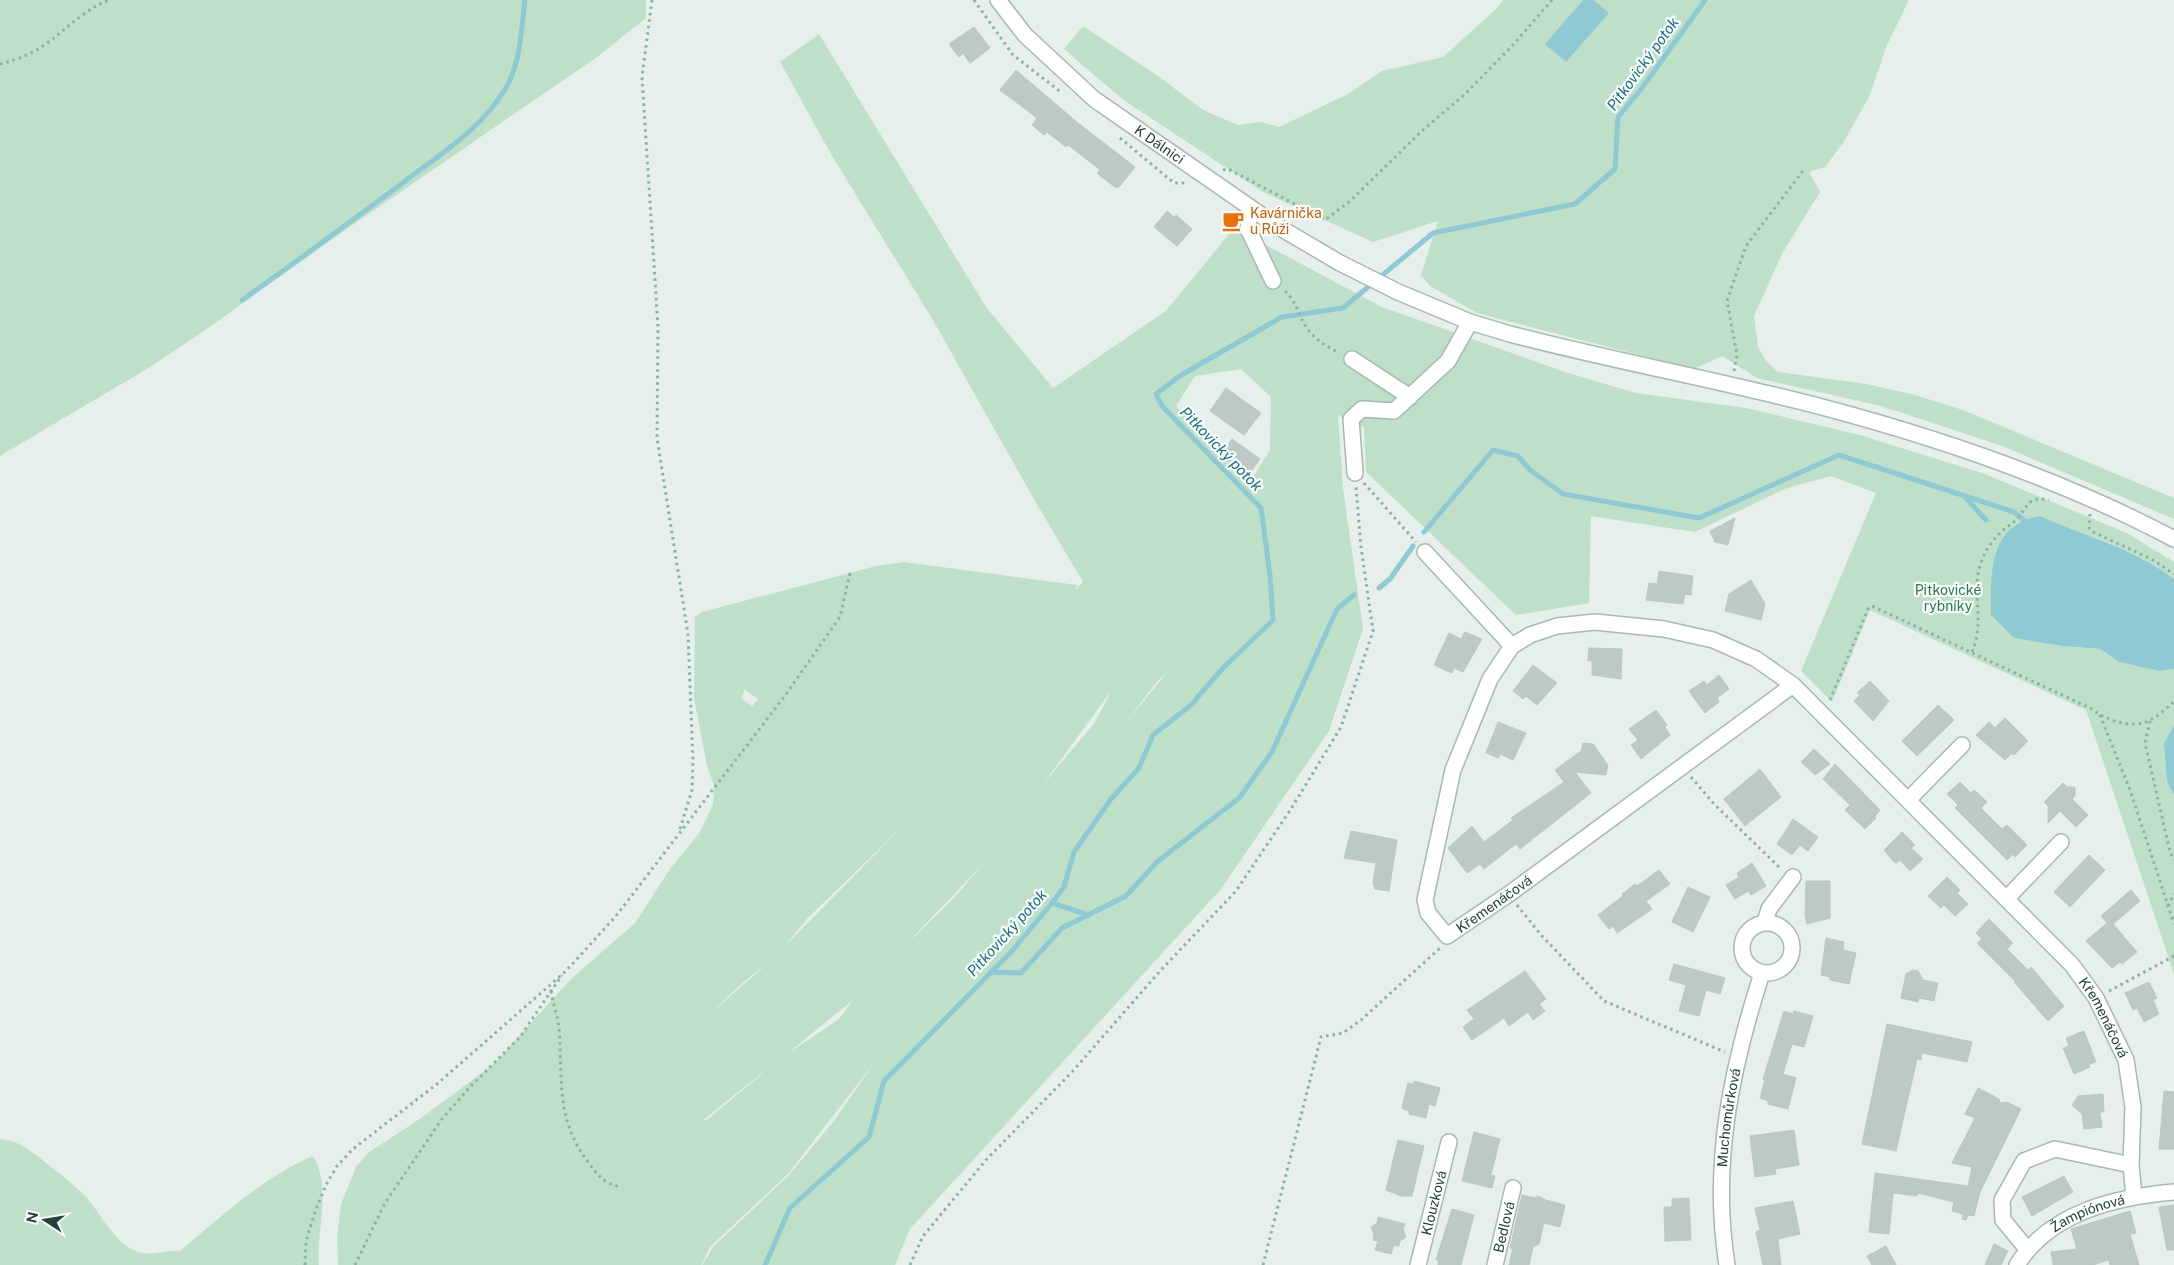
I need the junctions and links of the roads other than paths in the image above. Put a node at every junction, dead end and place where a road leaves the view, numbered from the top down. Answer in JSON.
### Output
{"nodes":[{"id":1,"x":998,"y":0,"type":"edge"},
{"id":2,"x":1255,"y":211,"type":"junction"},
{"id":3,"x":1273,"y":281,"type":"dead end"},
{"id":4,"x":1470,"y":322,"type":"junction"},
{"id":5,"x":1352,"y":359,"type":"road end"},
{"id":6,"x":1410,"y":397,"type":"junction"},
{"id":7,"x":1355,"y":473,"type":"road end"},
{"id":8,"x":2174,"y":539,"type":"edge"},
{"id":9,"x":1425,"y":552,"type":"road end"},
{"id":10,"x":1512,"y":646,"type":"junction"},
{"id":11,"x":1793,"y":685,"type":"junction"},
{"id":12,"x":1962,"y":745,"type":"dead end"},
{"id":13,"x":1908,"y":800,"type":"junction"},
{"id":14,"x":2061,"y":842,"type":"dead end"},
{"id":15,"x":1792,"y":877,"type":"road end"},
{"id":16,"x":2007,"y":898,"type":"junction"},
{"id":17,"x":1765,"y":922,"type":"junction"},
{"id":18,"x":1762,"y":973,"type":"junction"},
{"id":19,"x":1449,"y":1142,"type":"dead end"},
{"id":20,"x":2131,"y":1164,"type":"junction"},
{"id":21,"x":1513,"y":1188,"type":"dead end"},
{"id":22,"x":2174,"y":1192,"type":"edge"},
{"id":23,"x":2134,"y":1196,"type":"junction"},
{"id":24,"x":2027,"y":1249,"type":"junction"},
{"id":25,"x":1418,"y":1265,"type":"edge"},
{"id":26,"x":1495,"y":1265,"type":"edge"},
{"id":27,"x":1727,"y":1265,"type":"edge"},
{"id":28,"x":2017,"y":1265,"type":"edge"}],
"edges":[{"from":1,"to":2,"type":"street","name":"K Dálnici"},
{"from":2,"to":3,"type":"street"},
{"from":2,"to":4,"type":"street","name":"K Dálnici"},
{"from":4,"to":6,"type":"street"},
{"from":4,"to":8,"type":"street","name":"K Dálnici"},
{"from":5,"to":6,"type":"street"},
{"from":6,"to":7,"type":"street"},
{"from":9,"to":10,"type":"street"},
{"from":10,"to":11,"type":"street","name":"Křemenáčová"},
{"from":10,"to":11,"type":"street","name":"Křemenáčová"},
{"from":11,"to":13,"type":"street","name":"Křemenáčová"},
{"from":12,"to":13,"type":"street"},
{"from":13,"to":16,"type":"street","name":"Křemenáčová"},
{"from":14,"to":16,"type":"street"},
{"from":15,"to":17,"type":"street"},
{"from":16,"to":20,"type":"street","name":"Křemenáčová"},
{"from":17,"to":18,"type":"street"},
{"from":17,"to":18,"type":"street"},
{"from":18,"to":27,"type":"street","name":"Muchomůrková"},
{"from":19,"to":25,"type":"street","name":"Klouzková"},
{"from":20,"to":23,"type":"street","name":"Křemenáčová"},
{"from":20,"to":24,"type":"street"},
{"from":21,"to":26,"type":"street","name":"Bedlová"},
{"from":22,"to":23,"type":"street","name":"Žampiónová"},
{"from":23,"to":24,"type":"street","name":"Žampiónová"},
{"from":24,"to":28,"type":"street","name":"Žampiónová"}]}
